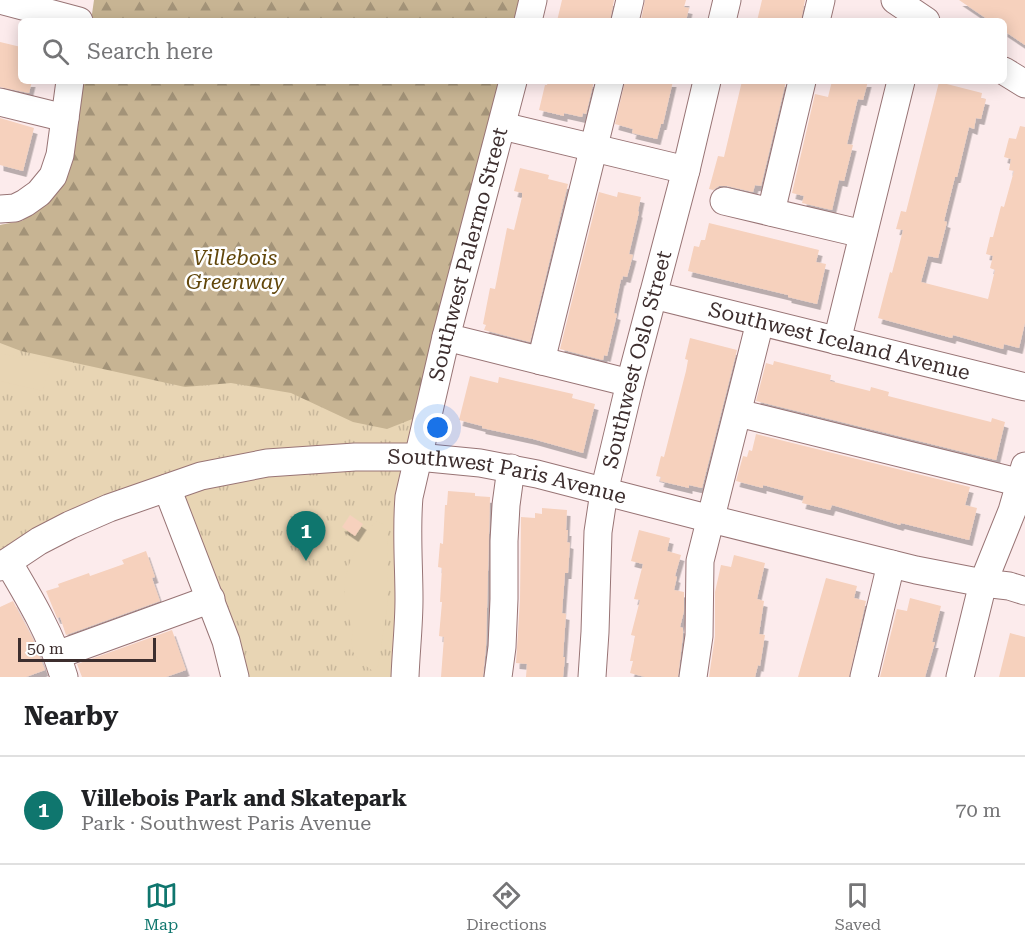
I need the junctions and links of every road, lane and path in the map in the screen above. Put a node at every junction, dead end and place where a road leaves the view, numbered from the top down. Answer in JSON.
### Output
{"nodes":[{"id":1,"x":0,"y":0,"type":"edge"},
{"id":2,"x":82,"y":0,"type":"edge"},
{"id":3,"x":533,"y":0,"type":"edge"},
{"id":4,"x":630,"y":0,"type":"edge"},
{"id":5,"x":727,"y":0,"type":"edge"},
{"id":6,"x":821,"y":0,"type":"edge"},
{"id":7,"x":895,"y":0,"type":"edge"},
{"id":8,"x":68,"y":18,"type":"edge"},
{"id":9,"x":79,"y":18,"type":"edge"},
{"id":10,"x":529,"y":18,"type":"edge"},
{"id":11,"x":626,"y":18,"type":"edge"},
{"id":12,"x":723,"y":18,"type":"edge"},
{"id":13,"x":817,"y":18,"type":"edge"},
{"id":14,"x":919,"y":18,"type":"edge"},
{"id":15,"x":1007,"y":73,"type":"edge"},
{"id":16,"x":70,"y":84,"type":"edge"},
{"id":17,"x":512,"y":84,"type":"edge"},
{"id":18,"x":609,"y":84,"type":"edge"},
{"id":19,"x":706,"y":84,"type":"edge"},
{"id":20,"x":801,"y":84,"type":"edge"},
{"id":21,"x":900,"y":84,"type":"edge"},
{"id":22,"x":1025,"y":84,"type":"edge"},
{"id":23,"x":0,"y":102,"type":"edge"},
{"id":24,"x":64,"y":118,"type":"junction"},
{"id":25,"x":501,"y":126,"type":"junction"},
{"id":26,"x":594,"y":148,"type":"junction"},
{"id":27,"x":686,"y":170,"type":"junction"},
{"id":28,"x":724,"y":201,"type":"dead end"},
{"id":29,"x":0,"y":209,"type":"edge"},
{"id":30,"x":771,"y":212,"type":"junction"},
{"id":31,"x":863,"y":234,"type":"junction"},
{"id":32,"x":653,"y":295,"type":"junction"},
{"id":33,"x":760,"y":322,"type":"junction"},
{"id":34,"x":446,"y":337,"type":"junction"},
{"id":35,"x":837,"y":341,"type":"junction"},
{"id":36,"x":541,"y":361,"type":"junction"},
{"id":37,"x":630,"y":383,"type":"junction"},
{"id":38,"x":1025,"y":387,"type":"edge"},
{"id":39,"x":738,"y":413,"type":"junction"},
{"id":40,"x":418,"y":457,"type":"junction"},
{"id":41,"x":511,"y":468,"type":"junction"},
{"id":42,"x":1023,"y":474,"type":"edge"},
{"id":43,"x":167,"y":488,"type":"junction"},
{"id":44,"x":604,"y":492,"type":"junction"},
{"id":45,"x":711,"y":519,"type":"junction"},
{"id":46,"x":891,"y":564,"type":"junction"},
{"id":47,"x":4,"y":565,"type":"edge"},
{"id":48,"x":983,"y":583,"type":"junction"},
{"id":49,"x":1025,"y":591,"type":"edge"},
{"id":50,"x":211,"y":599,"type":"junction"},
{"id":51,"x":61,"y":666,"type":"edge"},
{"id":52,"x":235,"y":677,"type":"edge"},
{"id":53,"x":405,"y":677,"type":"edge"},
{"id":54,"x":498,"y":677,"type":"edge"},
{"id":55,"x":592,"y":677,"type":"edge"},
{"id":56,"x":693,"y":677,"type":"edge"},
{"id":57,"x":864,"y":677,"type":"edge"},
{"id":58,"x":960,"y":677,"type":"edge"}],
"edges":[{"from":1,"to":8,"type":"street"},
{"from":2,"to":9,"type":"street"},
{"from":3,"to":10,"type":"street"},
{"from":4,"to":11,"type":"street"},
{"from":5,"to":12,"type":"street"},
{"from":6,"to":13,"type":"street"},
{"from":7,"to":14,"type":"street"},
{"from":15,"to":22,"type":"street"},
{"from":16,"to":24,"type":"street"},
{"from":17,"to":25,"type":"street","name":"Southwest Palermo Street"},
{"from":18,"to":26,"type":"street"},
{"from":19,"to":27,"type":"street","name":"Southwest Oslo Street"},
{"from":20,"to":30,"type":"street"},
{"from":21,"to":31,"type":"street"},
{"from":23,"to":24,"type":"street"},
{"from":24,"to":29,"type":"street"},
{"from":25,"to":26,"type":"street"},
{"from":25,"to":34,"type":"street","name":"Southwest Palermo Street"},
{"from":26,"to":27,"type":"street"},
{"from":26,"to":36,"type":"street"},
{"from":27,"to":32,"type":"street","name":"Southwest Oslo Street"},
{"from":28,"to":30,"type":"street"},
{"from":30,"to":31,"type":"street"},
{"from":31,"to":35,"type":"street"},
{"from":32,"to":33,"type":"street","name":"Southwest Iceland Avenue"},
{"from":32,"to":37,"type":"street","name":"Southwest Oslo Street"},
{"from":33,"to":35,"type":"street","name":"Southwest Iceland Avenue"},
{"from":33,"to":39,"type":"street"},
{"from":34,"to":36,"type":"street"},
{"from":34,"to":40,"type":"street","name":"Southwest Palermo Street"},
{"from":35,"to":38,"type":"street","name":"Southwest Iceland Avenue"},
{"from":36,"to":37,"type":"street"},
{"from":37,"to":44,"type":"street","name":"Southwest Oslo Street"},
{"from":39,"to":42,"type":"street"},
{"from":39,"to":45,"type":"street"},
{"from":40,"to":41,"type":"street","name":"Southwest Paris Avenue"},
{"from":40,"to":43,"type":"street","name":"Southwest Paris Avenue"},
{"from":40,"to":53,"type":"street","name":"Southwest Palermo Street"},
{"from":41,"to":44,"type":"street","name":"Southwest Paris Avenue"},
{"from":41,"to":54,"type":"street"},
{"from":42,"to":48,"type":"street"},
{"from":43,"to":47,"type":"street","name":"Southwest Paris Avenue"},
{"from":43,"to":50,"type":"street"},
{"from":44,"to":45,"type":"street","name":"Southwest Paris Avenue"},
{"from":44,"to":55,"type":"street","name":"Southwest Oslo Street"},
{"from":45,"to":46,"type":"street","name":"Southwest Paris Avenue"},
{"from":45,"to":56,"type":"street"},
{"from":46,"to":48,"type":"street","name":"Southwest Paris Avenue"},
{"from":46,"to":57,"type":"street"},
{"from":47,"to":51,"type":"street"},
{"from":48,"to":49,"type":"street","name":"Southwest Paris Avenue"},
{"from":48,"to":58,"type":"street"},
{"from":50,"to":51,"type":"street"},
{"from":50,"to":52,"type":"street"}]}
